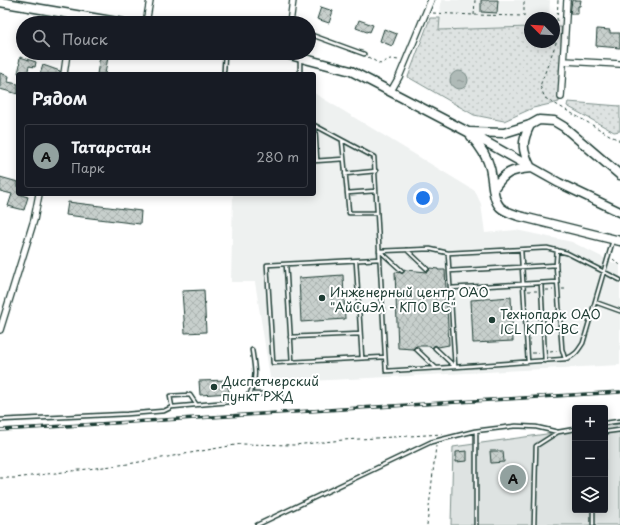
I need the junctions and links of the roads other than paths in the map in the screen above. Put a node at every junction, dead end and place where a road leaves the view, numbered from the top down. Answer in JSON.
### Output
{"nodes":[{"id":1,"x":150,"y":0,"type":"edge"},
{"id":2,"x":293,"y":0,"type":"edge"},
{"id":3,"x":431,"y":0,"type":"edge"},
{"id":4,"x":567,"y":0,"type":"edge"},
{"id":5,"x":0,"y":2,"type":"edge"},
{"id":6,"x":58,"y":16,"type":"edge"},
{"id":7,"x":147,"y":16,"type":"edge"},
{"id":8,"x":291,"y":16,"type":"edge"},
{"id":9,"x":316,"y":37,"type":"edge"},
{"id":10,"x":364,"y":54,"type":"road end"},
{"id":11,"x":66,"y":60,"type":"edge"},
{"id":12,"x":225,"y":60,"type":"edge"},
{"id":13,"x":300,"y":60,"type":"edge"},
{"id":14,"x":308,"y":60,"type":"edge"},
{"id":15,"x":564,"y":61,"type":"junction"},
{"id":16,"x":620,"y":64,"type":"edge"},
{"id":17,"x":224,"y":71,"type":"dead end"},
{"id":18,"x":64,"y":72,"type":"edge"},
{"id":19,"x":300,"y":72,"type":"edge"},
{"id":20,"x":391,"y":92,"type":"junction"},
{"id":21,"x":561,"y":97,"type":"dead end"},
{"id":22,"x":530,"y":125,"type":"junction"},
{"id":23,"x":316,"y":126,"type":"edge"},
{"id":24,"x":468,"y":132,"type":"junction"},
{"id":25,"x":342,"y":140,"type":"junction"},
{"id":26,"x":344,"y":159,"type":"junction"},
{"id":27,"x":316,"y":161,"type":"edge"},
{"id":28,"x":531,"y":168,"type":"junction"},
{"id":29,"x":376,"y":171,"type":"junction"},
{"id":30,"x":345,"y":174,"type":"junction"},
{"id":31,"x":620,"y":175,"type":"edge"},
{"id":32,"x":494,"y":188,"type":"junction"},
{"id":33,"x":375,"y":191,"type":"junction"},
{"id":34,"x":347,"y":193,"type":"junction"},
{"id":35,"x":39,"y":196,"type":"edge"},
{"id":36,"x":620,"y":212,"type":"edge"},
{"id":37,"x":377,"y":213,"type":"junction"},
{"id":38,"x":617,"y":240,"type":"edge"},
{"id":39,"x":406,"y":250,"type":"junction"},
{"id":40,"x":521,"y":250,"type":"junction"},
{"id":41,"x":557,"y":250,"type":"junction"},
{"id":42,"x":379,"y":251,"type":"junction"},
{"id":43,"x":448,"y":253,"type":"junction"},
{"id":44,"x":380,"y":259,"type":"junction"},
{"id":45,"x":356,"y":260,"type":"junction"},
{"id":46,"x":286,"y":264,"type":"junction"},
{"id":47,"x":556,"y":265,"type":"junction"},
{"id":48,"x":522,"y":267,"type":"junction"},
{"id":49,"x":427,"y":269,"type":"dead end"},
{"id":50,"x":402,"y":271,"type":"dead end"},
{"id":51,"x":450,"y":271,"type":"junction"},
{"id":52,"x":604,"y":272,"type":"junction"},
{"id":53,"x":620,"y":280,"type":"edge"},
{"id":54,"x":557,"y":282,"type":"junction"},
{"id":55,"x":541,"y":283,"type":"junction"},
{"id":56,"x":523,"y":284,"type":"junction"},
{"id":57,"x":450,"y":288,"type":"junction"},
{"id":58,"x":595,"y":302,"type":"junction"},
{"id":59,"x":620,"y":311,"type":"edge"},
{"id":60,"x":0,"y":330,"type":"edge"},
{"id":61,"x":360,"y":334,"type":"junction"},
{"id":62,"x":290,"y":336,"type":"junction"},
{"id":63,"x":434,"y":348,"type":"dead end"},
{"id":64,"x":416,"y":349,"type":"dead end"},
{"id":65,"x":252,"y":350,"type":"dead end"},
{"id":66,"x":385,"y":357,"type":"junction"},
{"id":67,"x":362,"y":358,"type":"junction"},
{"id":68,"x":565,"y":359,"type":"junction"},
{"id":69,"x":546,"y":361,"type":"junction"},
{"id":70,"x":292,"y":362,"type":"junction"},
{"id":71,"x":528,"y":362,"type":"junction"},
{"id":72,"x":455,"y":367,"type":"junction"},
{"id":73,"x":437,"y":368,"type":"junction"},
{"id":74,"x":250,"y":394,"type":"junction"},
{"id":75,"x":280,"y":394,"type":"dead end"},
{"id":76,"x":196,"y":404,"type":"junction"},
{"id":77,"x":172,"y":407,"type":"junction"},
{"id":78,"x":0,"y":420,"type":"edge"},
{"id":79,"x":620,"y":421,"type":"edge"},
{"id":80,"x":608,"y":423,"type":"edge"},
{"id":81,"x":572,"y":430,"type":"edge"},
{"id":82,"x":620,"y":430,"type":"edge"},
{"id":83,"x":476,"y":431,"type":"junction"},
{"id":84,"x":558,"y":432,"type":"junction"},
{"id":85,"x":608,"y":432,"type":"edge"},
{"id":86,"x":594,"y":513,"type":"edge"},
{"id":87,"x":257,"y":525,"type":"edge"},
{"id":88,"x":476,"y":525,"type":"edge"},
{"id":89,"x":534,"y":525,"type":"edge"},
{"id":90,"x":594,"y":525,"type":"edge"}],
"edges":[{"from":1,"to":7,"type":"street"},
{"from":2,"to":8,"type":"street"},
{"from":3,"to":20,"type":"street"},
{"from":4,"to":15,"type":"street"},
{"from":5,"to":6,"type":"street"},
{"from":9,"to":10,"type":"lane"},
{"from":11,"to":18,"type":"street"},
{"from":12,"to":17,"type":"lane"},
{"from":13,"to":19,"type":"lane"},
{"from":14,"to":20,"type":"street"},
{"from":15,"to":16,"type":"street"},
{"from":15,"to":21,"type":"street"},
{"from":20,"to":24,"type":"street"},
{"from":22,"to":24,"type":"street"},
{"from":22,"to":28,"type":"street"},
{"from":22,"to":31,"type":"street"},
{"from":23,"to":25,"type":"lane"},
{"from":24,"to":28,"type":"street"},
{"from":24,"to":32,"type":"street"},
{"from":25,"to":26,"type":"lane"},
{"from":25,"to":29,"type":"lane"},
{"from":26,"to":27,"type":"lane"},
{"from":26,"to":30,"type":"lane"},
{"from":28,"to":32,"type":"street"},
{"from":28,"to":36,"type":"street"},
{"from":29,"to":30,"type":"lane"},
{"from":29,"to":33,"type":"lane"},
{"from":30,"to":34,"type":"lane"},
{"from":32,"to":38,"type":"street"},
{"from":33,"to":34,"type":"lane"},
{"from":33,"to":37,"type":"lane"},
{"from":34,"to":37,"type":"lane"},
{"from":35,"to":60,"type":"street"},
{"from":37,"to":42,"type":"lane"},
{"from":38,"to":52,"type":"lane"},
{"from":39,"to":42,"type":"lane"},
{"from":39,"to":43,"type":"lane"},
{"from":39,"to":49,"type":"lane"},
{"from":40,"to":41,"type":"lane"},
{"from":40,"to":43,"type":"lane"},
{"from":40,"to":48,"type":"lane"},
{"from":41,"to":47,"type":"lane"},
{"from":41,"to":52,"type":"lane"},
{"from":42,"to":44,"type":"lane"},
{"from":42,"to":50,"type":"lane"},
{"from":43,"to":51,"type":"lane"},
{"from":44,"to":45,"type":"lane"},
{"from":44,"to":66,"type":"lane"},
{"from":45,"to":46,"type":"lane"},
{"from":45,"to":61,"type":"lane"},
{"from":46,"to":62,"type":"lane"},
{"from":46,"to":70,"type":"lane"},
{"from":47,"to":48,"type":"lane"},
{"from":47,"to":54,"type":"lane"},
{"from":48,"to":51,"type":"lane"},
{"from":48,"to":56,"type":"lane"},
{"from":51,"to":57,"type":"lane"},
{"from":52,"to":53,"type":"lane"},
{"from":52,"to":58,"type":"lane"},
{"from":54,"to":55,"type":"lane"},
{"from":54,"to":68,"type":"lane"},
{"from":55,"to":56,"type":"lane"},
{"from":55,"to":69,"type":"lane"},
{"from":56,"to":57,"type":"lane"},
{"from":56,"to":71,"type":"lane"},
{"from":57,"to":72,"type":"lane"},
{"from":58,"to":59,"type":"lane"},
{"from":58,"to":68,"type":"lane"},
{"from":61,"to":62,"type":"lane"},
{"from":61,"to":67,"type":"lane"},
{"from":62,"to":70,"type":"lane"},
{"from":63,"to":72,"type":"lane"},
{"from":64,"to":73,"type":"lane"},
{"from":65,"to":74,"type":"lane"},
{"from":66,"to":67,"type":"lane"},
{"from":66,"to":73,"type":"lane"},
{"from":67,"to":70,"type":"lane"},
{"from":68,"to":69,"type":"lane"},
{"from":69,"to":71,"type":"lane"},
{"from":71,"to":72,"type":"lane"},
{"from":72,"to":73,"type":"lane"},
{"from":74,"to":75,"type":"lane"},
{"from":74,"to":76,"type":"lane"},
{"from":76,"to":77,"type":"lane"},
{"from":76,"to":77,"type":"lane"},
{"from":77,"to":78,"type":"lane"},
{"from":79,"to":80,"type":"lane"},
{"from":81,"to":84,"type":"lane"},
{"from":82,"to":85,"type":"lane"},
{"from":83,"to":84,"type":"lane"},
{"from":83,"to":87,"type":"lane"},
{"from":83,"to":88,"type":"lane"},
{"from":84,"to":89,"type":"lane"},
{"from":86,"to":90,"type":"lane"}]}
